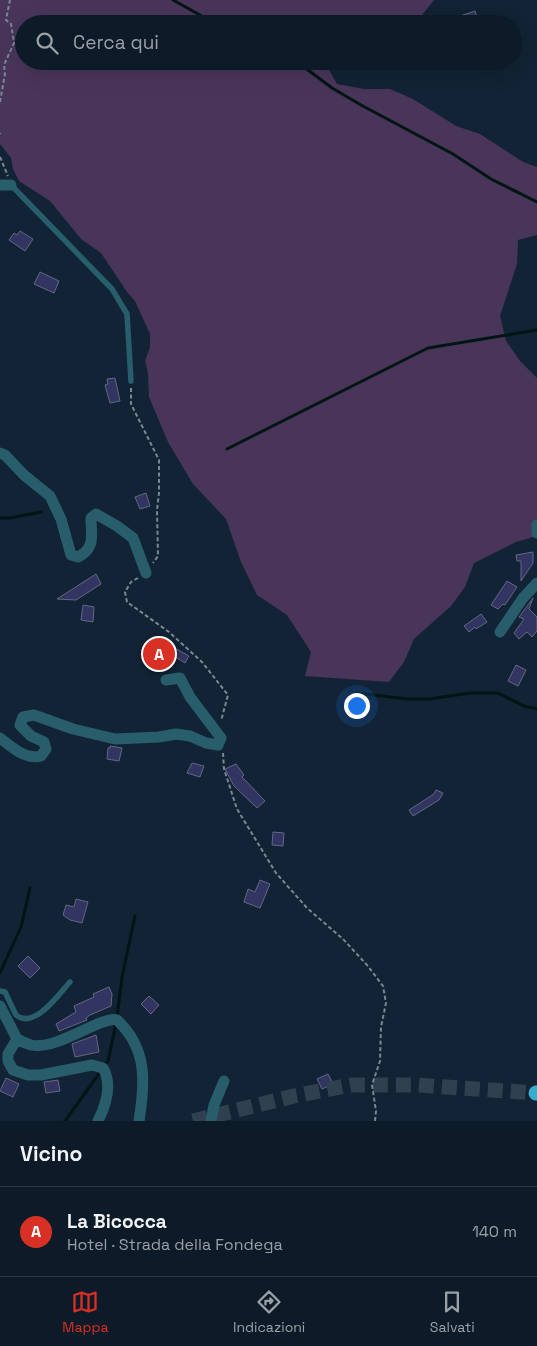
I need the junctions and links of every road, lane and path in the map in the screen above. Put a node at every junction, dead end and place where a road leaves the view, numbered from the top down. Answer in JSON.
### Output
{"nodes":[{"id":1,"x":10,"y":0,"type":"edge"},
{"id":2,"x":0,"y":102,"type":"edge"},
{"id":3,"x":0,"y":157,"type":"edge"},
{"id":4,"x":6,"y":185,"type":"edge"},
{"id":5,"x":130,"y":381,"type":"joint"},
{"id":6,"x":0,"y":453,"type":"edge"},
{"id":7,"x":537,"y":525,"type":"edge"},
{"id":8,"x":537,"y":533,"type":"edge"},
{"id":9,"x":146,"y":573,"type":"junction"},
{"id":10,"x":537,"y":583,"type":"edge"},
{"id":11,"x":500,"y":632,"type":"dead end"},
{"id":12,"x":166,"y":680,"type":"dead end"},
{"id":13,"x":221,"y":725,"type":"dead end"},
{"id":14,"x":0,"y":738,"type":"edge"},
{"id":15,"x":223,"y":752,"type":"dead end"},
{"id":16,"x":70,"y":982,"type":"dead end"},
{"id":17,"x":0,"y":991,"type":"edge"},
{"id":18,"x":0,"y":1006,"type":"edge"},
{"id":19,"x":17,"y":1038,"type":"junction"},
{"id":20,"x":224,"y":1081,"type":"dead end"},
{"id":21,"x":98,"y":1121,"type":"edge"},
{"id":22,"x":139,"y":1121,"type":"edge"},
{"id":23,"x":211,"y":1121,"type":"edge"},
{"id":24,"x":375,"y":1121,"type":"edge"}],
"edges":[{"from":1,"to":2,"type":"path"},
{"from":3,"to":4,"type":"path"},
{"from":4,"to":5,"type":"lane"},
{"from":5,"to":9,"type":"path"},
{"from":6,"to":9,"type":"street"},
{"from":7,"to":8,"type":"street"},
{"from":9,"to":13,"type":"path"},
{"from":10,"to":11,"type":"street"},
{"from":12,"to":14,"type":"street"},
{"from":15,"to":24,"type":"path"},
{"from":16,"to":17,"type":"lane"},
{"from":18,"to":19,"type":"street"},
{"from":19,"to":21,"type":"street"},
{"from":19,"to":22,"type":"street"},
{"from":20,"to":23,"type":"street"}]}
